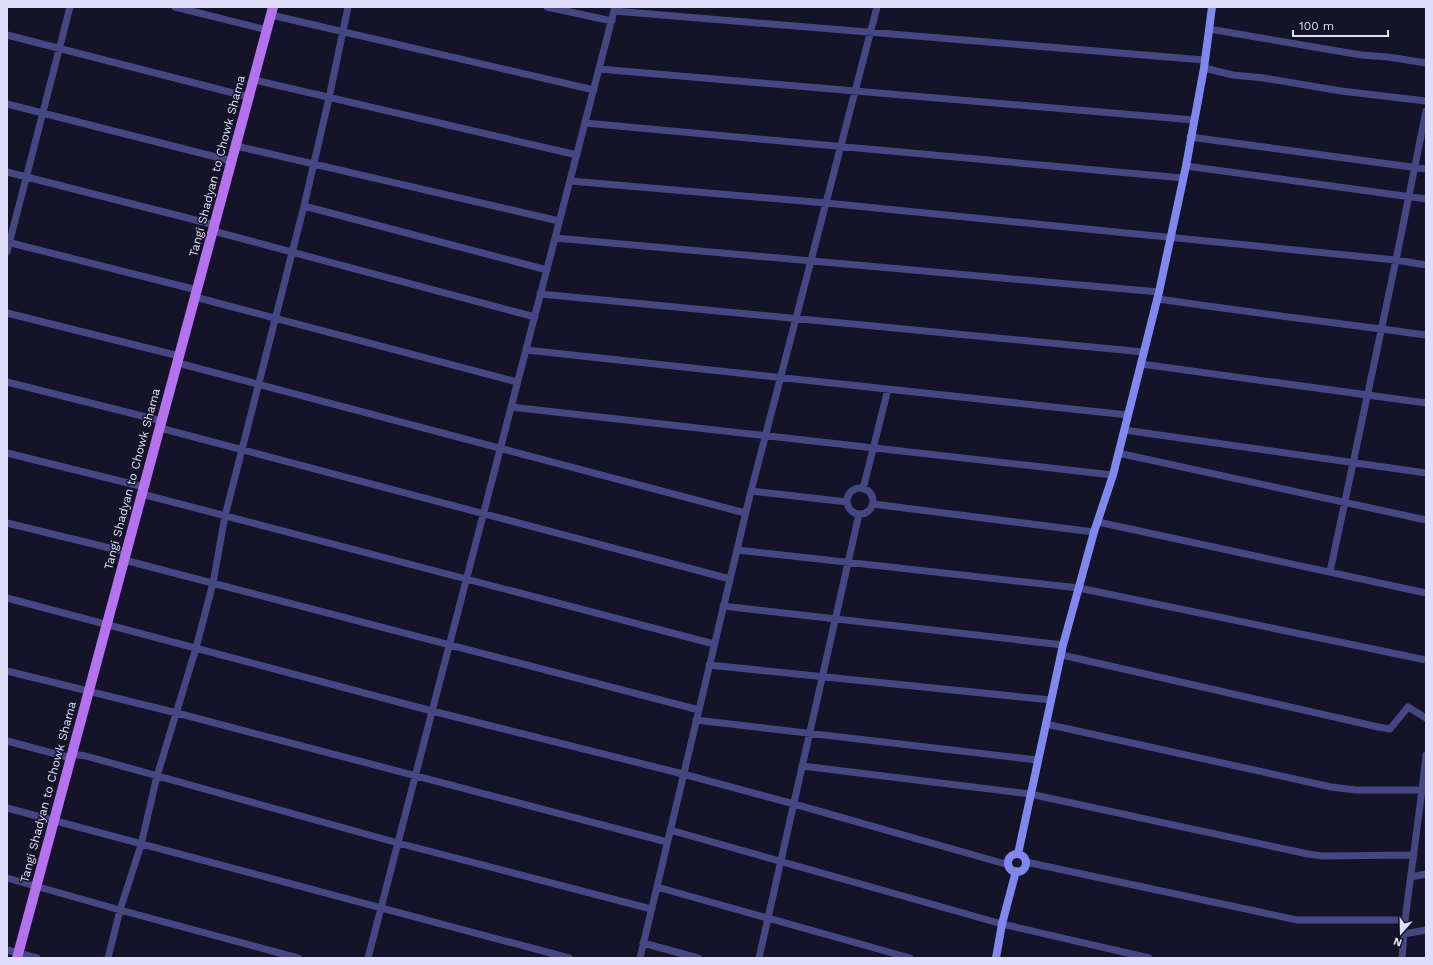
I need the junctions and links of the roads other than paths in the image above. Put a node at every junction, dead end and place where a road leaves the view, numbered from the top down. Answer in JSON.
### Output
{"nodes":[{"id":1,"x":70,"y":7,"type":"edge"},
{"id":2,"x":175,"y":7,"type":"edge"},
{"id":3,"x":348,"y":7,"type":"edge"},
{"id":4,"x":548,"y":7,"type":"edge"},
{"id":5,"x":877,"y":7,"type":"edge"},
{"id":6,"x":1212,"y":7,"type":"edge"},
{"id":7,"x":615,"y":9,"type":"edge"},
{"id":8,"x":272,"y":11,"type":"edge"},
{"id":9,"x":612,"y":22,"type":"junction"},
{"id":10,"x":267,"y":30,"type":"junction"},
{"id":11,"x":1209,"y":30,"type":"junction"},
{"id":12,"x":870,"y":32,"type":"junction"},
{"id":13,"x":342,"y":33,"type":"junction"},
{"id":14,"x":7,"y":36,"type":"edge"},
{"id":15,"x":59,"y":49,"type":"junction"},
{"id":16,"x":1426,"y":63,"type":"edge"},
{"id":17,"x":1204,"y":64,"type":"junction"},
{"id":18,"x":599,"y":69,"type":"junction"},
{"id":19,"x":254,"y":80,"type":"junction"},
{"id":20,"x":594,"y":90,"type":"junction"},
{"id":21,"x":855,"y":91,"type":"junction"},
{"id":22,"x":249,"y":97,"type":"junction"},
{"id":23,"x":329,"y":98,"type":"junction"},
{"id":24,"x":1426,"y":101,"type":"edge"},
{"id":25,"x":7,"y":104,"type":"edge"},
{"id":26,"x":1426,"y":111,"type":"edge"},
{"id":27,"x":43,"y":113,"type":"junction"},
{"id":28,"x":1194,"y":120,"type":"junction"},
{"id":29,"x":1425,"y":122,"type":"edge"},
{"id":30,"x":585,"y":123,"type":"junction"},
{"id":31,"x":1190,"y":137,"type":"junction"},
{"id":32,"x":236,"y":146,"type":"junction"},
{"id":33,"x":841,"y":146,"type":"junction"},
{"id":34,"x":577,"y":155,"type":"junction"},
{"id":35,"x":232,"y":161,"type":"junction"},
{"id":36,"x":313,"y":164,"type":"junction"},
{"id":37,"x":1186,"y":166,"type":"junction"},
{"id":38,"x":1414,"y":168,"type":"junction"},
{"id":39,"x":1426,"y":169,"type":"edge"},
{"id":40,"x":7,"y":172,"type":"edge"},
{"id":41,"x":26,"y":177,"type":"junction"},
{"id":42,"x":1183,"y":178,"type":"junction"},
{"id":43,"x":570,"y":181,"type":"junction"},
{"id":44,"x":1409,"y":197,"type":"junction"},
{"id":45,"x":1426,"y":199,"type":"edge"},
{"id":46,"x":826,"y":203,"type":"junction"},
{"id":47,"x":304,"y":206,"type":"junction"},
{"id":48,"x":559,"y":222,"type":"junction"},
{"id":49,"x":214,"y":228,"type":"junction"},
{"id":50,"x":1171,"y":237,"type":"junction"},
{"id":51,"x":555,"y":238,"type":"junction"},
{"id":52,"x":8,"y":242,"type":"edge"},
{"id":53,"x":7,"y":252,"type":"edge"},
{"id":54,"x":292,"y":252,"type":"junction"},
{"id":55,"x":811,"y":260,"type":"junction"},
{"id":56,"x":1396,"y":260,"type":"junction"},
{"id":57,"x":1426,"y":265,"type":"edge"},
{"id":58,"x":547,"y":270,"type":"junction"},
{"id":59,"x":196,"y":293,"type":"junction"},
{"id":60,"x":540,"y":294,"type":"junction"},
{"id":61,"x":1158,"y":295,"type":"junction"},
{"id":62,"x":7,"y":313,"type":"edge"},
{"id":63,"x":534,"y":317,"type":"junction"},
{"id":64,"x":275,"y":318,"type":"junction"},
{"id":65,"x":796,"y":319,"type":"junction"},
{"id":66,"x":1382,"y":329,"type":"junction"},
{"id":67,"x":1426,"y":335,"type":"edge"},
{"id":68,"x":526,"y":350,"type":"junction"},
{"id":69,"x":1144,"y":352,"type":"junction"},
{"id":70,"x":178,"y":359,"type":"junction"},
{"id":71,"x":1141,"y":364,"type":"junction"},
{"id":72,"x":780,"y":377,"type":"junction"},
{"id":73,"x":7,"y":382,"type":"edge"},
{"id":74,"x":518,"y":382,"type":"junction"},
{"id":75,"x":260,"y":384,"type":"junction"},
{"id":76,"x":888,"y":389,"type":"junction"},
{"id":77,"x":1368,"y":395,"type":"junction"},
{"id":78,"x":1426,"y":403,"type":"edge"},
{"id":79,"x":511,"y":408,"type":"junction"},
{"id":80,"x":1128,"y":415,"type":"junction"},
{"id":81,"x":161,"y":424,"type":"junction"},
{"id":82,"x":1124,"y":430,"type":"junction"},
{"id":83,"x":765,"y":436,"type":"junction"},
{"id":84,"x":500,"y":448,"type":"junction"},
{"id":85,"x":873,"y":448,"type":"junction"},
{"id":86,"x":243,"y":450,"type":"junction"},
{"id":87,"x":7,"y":453,"type":"edge"},
{"id":88,"x":1118,"y":453,"type":"junction"},
{"id":89,"x":1354,"y":462,"type":"junction"},
{"id":90,"x":1426,"y":473,"type":"edge"},
{"id":91,"x":1113,"y":475,"type":"junction"},
{"id":92,"x":863,"y":489,"type":"junction"},
{"id":93,"x":143,"y":490,"type":"junction"},
{"id":94,"x":751,"y":491,"type":"junction"},
{"id":95,"x":847,"y":502,"type":"junction"},
{"id":96,"x":1345,"y":502,"type":"junction"},
{"id":97,"x":873,"y":504,"type":"junction"},
{"id":98,"x":746,"y":513,"type":"junction"},
{"id":99,"x":483,"y":514,"type":"junction"},
{"id":100,"x":859,"y":514,"type":"junction"},
{"id":101,"x":225,"y":516,"type":"junction"},
{"id":102,"x":1426,"y":520,"type":"edge"},
{"id":103,"x":1098,"y":522,"type":"junction"},
{"id":104,"x":7,"y":523,"type":"edge"},
{"id":105,"x":1094,"y":532,"type":"junction"},
{"id":106,"x":737,"y":550,"type":"junction"},
{"id":107,"x":125,"y":556,"type":"junction"},
{"id":108,"x":848,"y":562,"type":"junction"},
{"id":109,"x":1330,"y":572,"type":"junction"},
{"id":110,"x":466,"y":579,"type":"junction"},
{"id":111,"x":730,"y":579,"type":"junction"},
{"id":112,"x":213,"y":583,"type":"junction"},
{"id":113,"x":1080,"y":588,"type":"junction"},
{"id":114,"x":1426,"y":592,"type":"edge"},
{"id":115,"x":7,"y":598,"type":"edge"},
{"id":116,"x":723,"y":606,"type":"junction"},
{"id":117,"x":836,"y":619,"type":"junction"},
{"id":118,"x":106,"y":624,"type":"junction"},
{"id":119,"x":714,"y":644,"type":"junction"},
{"id":120,"x":449,"y":645,"type":"junction"},
{"id":121,"x":1063,"y":645,"type":"junction"},
{"id":122,"x":196,"y":648,"type":"junction"},
{"id":123,"x":1062,"y":655,"type":"junction"},
{"id":124,"x":1426,"y":660,"type":"edge"},
{"id":125,"x":709,"y":665,"type":"junction"},
{"id":126,"x":7,"y":671,"type":"edge"},
{"id":127,"x":822,"y":677,"type":"junction"},
{"id":128,"x":88,"y":692,"type":"junction"},
{"id":129,"x":1051,"y":700,"type":"junction"},
{"id":130,"x":699,"y":710,"type":"junction"},
{"id":131,"x":432,"y":711,"type":"junction"},
{"id":132,"x":177,"y":713,"type":"junction"},
{"id":133,"x":1426,"y":718,"type":"edge"},
{"id":134,"x":696,"y":720,"type":"junction"},
{"id":135,"x":1046,"y":724,"type":"junction"},
{"id":136,"x":810,"y":734,"type":"junction"},
{"id":137,"x":7,"y":741,"type":"edge"},
{"id":138,"x":1426,"y":755,"type":"edge"},
{"id":139,"x":72,"y":756,"type":"junction"},
{"id":140,"x":1038,"y":760,"type":"junction"},
{"id":141,"x":802,"y":766,"type":"junction"},
{"id":142,"x":683,"y":774,"type":"junction"},
{"id":143,"x":157,"y":776,"type":"junction"},
{"id":144,"x":415,"y":776,"type":"junction"},
{"id":145,"x":1422,"y":790,"type":"junction"},
{"id":146,"x":1030,"y":794,"type":"junction"},
{"id":147,"x":794,"y":804,"type":"junction"},
{"id":148,"x":7,"y":808,"type":"edge"},
{"id":149,"x":1426,"y":819,"type":"edge"},
{"id":150,"x":1418,"y":820,"type":"junction"},
{"id":151,"x":54,"y":821,"type":"junction"},
{"id":152,"x":670,"y":830,"type":"junction"},
{"id":153,"x":667,"y":842,"type":"junction"},
{"id":154,"x":398,"y":843,"type":"junction"},
{"id":155,"x":141,"y":845,"type":"junction"},
{"id":156,"x":1018,"y":854,"type":"junction"},
{"id":157,"x":1414,"y":855,"type":"junction"},
{"id":158,"x":781,"y":861,"type":"junction"},
{"id":159,"x":1026,"y":862,"type":"junction"},
{"id":160,"x":1008,"y":865,"type":"junction"},
{"id":161,"x":1016,"y":872,"type":"junction"},
{"id":162,"x":1426,"y":874,"type":"edge"},
{"id":163,"x":1411,"y":877,"type":"junction"},
{"id":164,"x":7,"y":878,"type":"edge"},
{"id":165,"x":36,"y":885,"type":"junction"},
{"id":166,"x":657,"y":887,"type":"junction"},
{"id":167,"x":381,"y":908,"type":"junction"},
{"id":168,"x":651,"y":909,"type":"junction"},
{"id":169,"x":120,"y":910,"type":"junction"},
{"id":170,"x":768,"y":918,"type":"junction"},
{"id":171,"x":1405,"y":920,"type":"junction"},
{"id":172,"x":1002,"y":924,"type":"junction"},
{"id":173,"x":1426,"y":930,"type":"edge"},
{"id":174,"x":1404,"y":934,"type":"junction"},
{"id":175,"x":643,"y":942,"type":"junction"},
{"id":176,"x":7,"y":950,"type":"edge"},
{"id":177,"x":17,"y":955,"type":"edge"},
{"id":178,"x":37,"y":958,"type":"edge"},
{"id":179,"x":108,"y":958,"type":"edge"},
{"id":180,"x":298,"y":958,"type":"edge"},
{"id":181,"x":368,"y":958,"type":"edge"},
{"id":182,"x":569,"y":958,"type":"edge"},
{"id":183,"x":640,"y":958,"type":"edge"},
{"id":184,"x":698,"y":958,"type":"edge"},
{"id":185,"x":759,"y":958,"type":"edge"},
{"id":186,"x":910,"y":958,"type":"edge"},
{"id":187,"x":996,"y":958,"type":"edge"},
{"id":188,"x":1149,"y":958,"type":"edge"},
{"id":189,"x":1402,"y":958,"type":"edge"}],
"edges":[{"from":1,"to":15,"type":"street"},
{"from":2,"to":10,"type":"street"},
{"from":3,"to":13,"type":"street"},
{"from":4,"to":9,"type":"street"},
{"from":5,"to":12,"type":"street"},
{"from":6,"to":11,"type":"main road"},
{"from":7,"to":9,"type":"street"},
{"from":7,"to":12,"type":"street"},
{"from":8,"to":10,"type":"main road","name":"Tangi Shadyan to Chowk Shama"},
{"from":8,"to":13,"type":"street"},
{"from":9,"to":18,"type":"street"},
{"from":10,"to":19,"type":"main road","name":"Tangi Shadyan to Chowk Shama"},
{"from":11,"to":16,"type":"street"},
{"from":11,"to":17,"type":"main road"},
{"from":12,"to":17,"type":"street"},
{"from":12,"to":21,"type":"street"},
{"from":13,"to":20,"type":"street"},
{"from":13,"to":23,"type":"street"},
{"from":14,"to":15,"type":"street"},
{"from":15,"to":22,"type":"street"},
{"from":15,"to":27,"type":"street"},
{"from":17,"to":24,"type":"street"},
{"from":17,"to":28,"type":"main road"},
{"from":18,"to":20,"type":"street"},
{"from":18,"to":21,"type":"street"},
{"from":19,"to":22,"type":"main road","name":"Tangi Shadyan to Chowk Shama"},
{"from":19,"to":23,"type":"street"},
{"from":20,"to":30,"type":"street"},
{"from":21,"to":28,"type":"street"},
{"from":21,"to":33,"type":"street"},
{"from":22,"to":32,"type":"main road","name":"Tangi Shadyan to Chowk Shama"},
{"from":23,"to":34,"type":"street"},
{"from":23,"to":36,"type":"street"},
{"from":25,"to":27,"type":"street"},
{"from":26,"to":29,"type":"street"},
{"from":27,"to":35,"type":"street"},
{"from":27,"to":41,"type":"street"},
{"from":28,"to":31,"type":"main road"},
{"from":29,"to":38,"type":"street"},
{"from":30,"to":33,"type":"street"},
{"from":30,"to":34,"type":"street"},
{"from":31,"to":37,"type":"main road"},
{"from":31,"to":38,"type":"street"},
{"from":32,"to":35,"type":"main road","name":"Tangi Shadyan to Chowk Shama"},
{"from":32,"to":36,"type":"street"},
{"from":33,"to":42,"type":"street"},
{"from":33,"to":46,"type":"street"},
{"from":34,"to":43,"type":"street"},
{"from":35,"to":49,"type":"main road","name":"Tangi Shadyan to Chowk Shama"},
{"from":36,"to":47,"type":"street"},
{"from":36,"to":48,"type":"street"},
{"from":37,"to":42,"type":"main road"},
{"from":37,"to":44,"type":"street"},
{"from":38,"to":39,"type":"street"},
{"from":38,"to":44,"type":"street"},
{"from":40,"to":41,"type":"street"},
{"from":41,"to":49,"type":"street"},
{"from":41,"to":52,"type":"street"},
{"from":42,"to":50,"type":"main road"},
{"from":43,"to":46,"type":"street"},
{"from":43,"to":48,"type":"street"},
{"from":44,"to":45,"type":"street"},
{"from":44,"to":56,"type":"street"},
{"from":46,"to":50,"type":"street"},
{"from":46,"to":55,"type":"street"},
{"from":47,"to":54,"type":"street"},
{"from":47,"to":58,"type":"street"},
{"from":48,"to":51,"type":"street"},
{"from":49,"to":54,"type":"street"},
{"from":49,"to":59,"type":"main road","name":"Tangi Shadyan to Chowk Shama"},
{"from":50,"to":56,"type":"street"},
{"from":50,"to":61,"type":"main road"},
{"from":51,"to":55,"type":"street"},
{"from":51,"to":58,"type":"street"},
{"from":52,"to":53,"type":"street"},
{"from":52,"to":59,"type":"street"},
{"from":54,"to":63,"type":"street"},
{"from":54,"to":64,"type":"street"},
{"from":55,"to":61,"type":"street"},
{"from":55,"to":65,"type":"street"},
{"from":56,"to":57,"type":"street"},
{"from":56,"to":66,"type":"street"},
{"from":58,"to":60,"type":"street"},
{"from":59,"to":64,"type":"street"},
{"from":59,"to":70,"type":"main road","name":"Tangi Shadyan to Chowk Shama"},
{"from":60,"to":63,"type":"street"},
{"from":60,"to":65,"type":"street"},
{"from":61,"to":66,"type":"street"},
{"from":61,"to":69,"type":"main road"},
{"from":62,"to":70,"type":"street"},
{"from":63,"to":68,"type":"street"},
{"from":64,"to":74,"type":"street"},
{"from":64,"to":75,"type":"street"},
{"from":65,"to":69,"type":"street"},
{"from":65,"to":72,"type":"street"},
{"from":66,"to":67,"type":"street"},
{"from":66,"to":77,"type":"street"},
{"from":68,"to":72,"type":"street"},
{"from":68,"to":74,"type":"street"},
{"from":69,"to":71,"type":"main road"},
{"from":70,"to":75,"type":"street"},
{"from":70,"to":81,"type":"main road","name":"Tangi Shadyan to Chowk Shama"},
{"from":71,"to":77,"type":"street"},
{"from":71,"to":80,"type":"main road"},
{"from":72,"to":76,"type":"street"},
{"from":72,"to":83,"type":"street"},
{"from":73,"to":81,"type":"street"},
{"from":74,"to":79,"type":"street"},
{"from":75,"to":84,"type":"street"},
{"from":75,"to":86,"type":"street"},
{"from":76,"to":80,"type":"street"},
{"from":76,"to":85,"type":"street"},
{"from":77,"to":78,"type":"street"},
{"from":77,"to":89,"type":"street"},
{"from":79,"to":83,"type":"street"},
{"from":79,"to":84,"type":"street"},
{"from":80,"to":82,"type":"main road"},
{"from":81,"to":86,"type":"street"},
{"from":81,"to":93,"type":"main road","name":"Tangi Shadyan to Chowk Shama"},
{"from":82,"to":88,"type":"main road"},
{"from":82,"to":89,"type":"street"},
{"from":83,"to":85,"type":"street"},
{"from":83,"to":94,"type":"street"},
{"from":84,"to":98,"type":"street"},
{"from":84,"to":99,"type":"street"},
{"from":85,"to":91,"type":"street"},
{"from":85,"to":92,"type":"street"},
{"from":86,"to":99,"type":"street"},
{"from":86,"to":101,"type":"street"},
{"from":87,"to":93,"type":"street"},
{"from":88,"to":91,"type":"main road"},
{"from":88,"to":96,"type":"street"},
{"from":89,"to":90,"type":"street"},
{"from":89,"to":96,"type":"street"},
{"from":91,"to":103,"type":"main road"},
{"from":92,"to":95,"type":"street"},
{"from":92,"to":97,"type":"street"},
{"from":93,"to":101,"type":"street"},
{"from":93,"to":107,"type":"main road","name":"Tangi Shadyan to Chowk Shama"},
{"from":94,"to":95,"type":"street"},
{"from":94,"to":98,"type":"street"},
{"from":95,"to":100,"type":"street"},
{"from":96,"to":102,"type":"street"},
{"from":96,"to":109,"type":"street"},
{"from":97,"to":100,"type":"street"},
{"from":97,"to":105,"type":"street"},
{"from":98,"to":106,"type":"street"},
{"from":99,"to":110,"type":"street"},
{"from":99,"to":111,"type":"street"},
{"from":100,"to":108,"type":"street"},
{"from":101,"to":110,"type":"street"},
{"from":101,"to":112,"type":"street"},
{"from":103,"to":105,"type":"main road"},
{"from":103,"to":109,"type":"street"},
{"from":104,"to":107,"type":"street"},
{"from":105,"to":113,"type":"main road"},
{"from":106,"to":108,"type":"street"},
{"from":106,"to":111,"type":"street"},
{"from":107,"to":112,"type":"street"},
{"from":107,"to":118,"type":"main road","name":"Tangi Shadyan to Chowk Shama"},
{"from":108,"to":113,"type":"street"},
{"from":108,"to":117,"type":"street"},
{"from":109,"to":114,"type":"street"},
{"from":110,"to":119,"type":"street"},
{"from":110,"to":120,"type":"street"},
{"from":111,"to":116,"type":"street"},
{"from":112,"to":120,"type":"street"},
{"from":112,"to":122,"type":"street"},
{"from":113,"to":121,"type":"main road"},
{"from":113,"to":124,"type":"street"},
{"from":115,"to":118,"type":"street"},
{"from":116,"to":117,"type":"street"},
{"from":116,"to":119,"type":"street"},
{"from":117,"to":121,"type":"street"},
{"from":117,"to":127,"type":"street"},
{"from":118,"to":122,"type":"street"},
{"from":118,"to":128,"type":"main road","name":"Tangi Shadyan to Chowk Shama"},
{"from":119,"to":125,"type":"street"},
{"from":120,"to":130,"type":"street"},
{"from":120,"to":131,"type":"street"},
{"from":121,"to":123,"type":"main road"},
{"from":122,"to":131,"type":"street"},
{"from":122,"to":132,"type":"street"},
{"from":123,"to":129,"type":"main road"},
{"from":123,"to":133,"type":"street"},
{"from":125,"to":127,"type":"street"},
{"from":125,"to":130,"type":"street"},
{"from":126,"to":128,"type":"street"},
{"from":127,"to":129,"type":"street"},
{"from":127,"to":136,"type":"street"},
{"from":128,"to":132,"type":"street"},
{"from":128,"to":139,"type":"main road","name":"Tangi Shadyan to Chowk Shama"},
{"from":129,"to":135,"type":"main road"},
{"from":130,"to":134,"type":"street"},
{"from":131,"to":142,"type":"street"},
{"from":131,"to":144,"type":"street"},
{"from":132,"to":143,"type":"street"},
{"from":132,"to":144,"type":"street"},
{"from":134,"to":136,"type":"street"},
{"from":134,"to":142,"type":"street"},
{"from":135,"to":140,"type":"main road"},
{"from":135,"to":145,"type":"street"},
{"from":136,"to":140,"type":"street"},
{"from":136,"to":141,"type":"street"},
{"from":137,"to":139,"type":"street"},
{"from":138,"to":145,"type":"street"},
{"from":139,"to":143,"type":"street"},
{"from":139,"to":151,"type":"main road","name":"Tangi Shadyan to Chowk Shama"},
{"from":140,"to":146,"type":"main road"},
{"from":141,"to":146,"type":"street"},
{"from":141,"to":147,"type":"street"},
{"from":142,"to":147,"type":"street"},
{"from":142,"to":152,"type":"street"},
{"from":143,"to":154,"type":"street"},
{"from":143,"to":155,"type":"street"},
{"from":144,"to":153,"type":"street"},
{"from":144,"to":154,"type":"street"},
{"from":145,"to":150,"type":"street"},
{"from":146,"to":156,"type":"main road"},
{"from":146,"to":157,"type":"street"},
{"from":147,"to":158,"type":"street"},
{"from":147,"to":160,"type":"street"},
{"from":148,"to":151,"type":"street"},
{"from":149,"to":150,"type":"street"},
{"from":150,"to":157,"type":"street"},
{"from":151,"to":155,"type":"street"},
{"from":151,"to":165,"type":"main road","name":"Tangi Shadyan to Chowk Shama"},
{"from":152,"to":153,"type":"street"},
{"from":152,"to":158,"type":"street"},
{"from":153,"to":166,"type":"street"},
{"from":154,"to":167,"type":"street"},
{"from":154,"to":168,"type":"street"},
{"from":155,"to":167,"type":"street"},
{"from":155,"to":169,"type":"street"},
{"from":156,"to":159,"type":"main road"},
{"from":156,"to":160,"type":"main road"},
{"from":157,"to":163,"type":"street"},
{"from":158,"to":170,"type":"street"},
{"from":158,"to":172,"type":"street"},
{"from":159,"to":161,"type":"main road"},
{"from":159,"to":171,"type":"street"},
{"from":160,"to":161,"type":"main road"},
{"from":161,"to":172,"type":"main road"},
{"from":162,"to":163,"type":"street"},
{"from":163,"to":171,"type":"street"},
{"from":164,"to":165,"type":"street"},
{"from":165,"to":169,"type":"street"},
{"from":165,"to":177,"type":"main road","name":"Tangi Shadyan to Chowk Shama"},
{"from":166,"to":168,"type":"street"},
{"from":166,"to":170,"type":"street"},
{"from":167,"to":181,"type":"street"},
{"from":167,"to":182,"type":"street"},
{"from":168,"to":175,"type":"street"},
{"from":169,"to":179,"type":"street"},
{"from":169,"to":180,"type":"street"},
{"from":170,"to":185,"type":"street"},
{"from":170,"to":186,"type":"street"},
{"from":171,"to":174,"type":"street"},
{"from":172,"to":187,"type":"main road"},
{"from":172,"to":188,"type":"street"},
{"from":173,"to":174,"type":"street"},
{"from":174,"to":189,"type":"street"},
{"from":175,"to":183,"type":"street"},
{"from":175,"to":184,"type":"street"},
{"from":176,"to":177,"type":"street"},
{"from":177,"to":178,"type":"street"}]}
